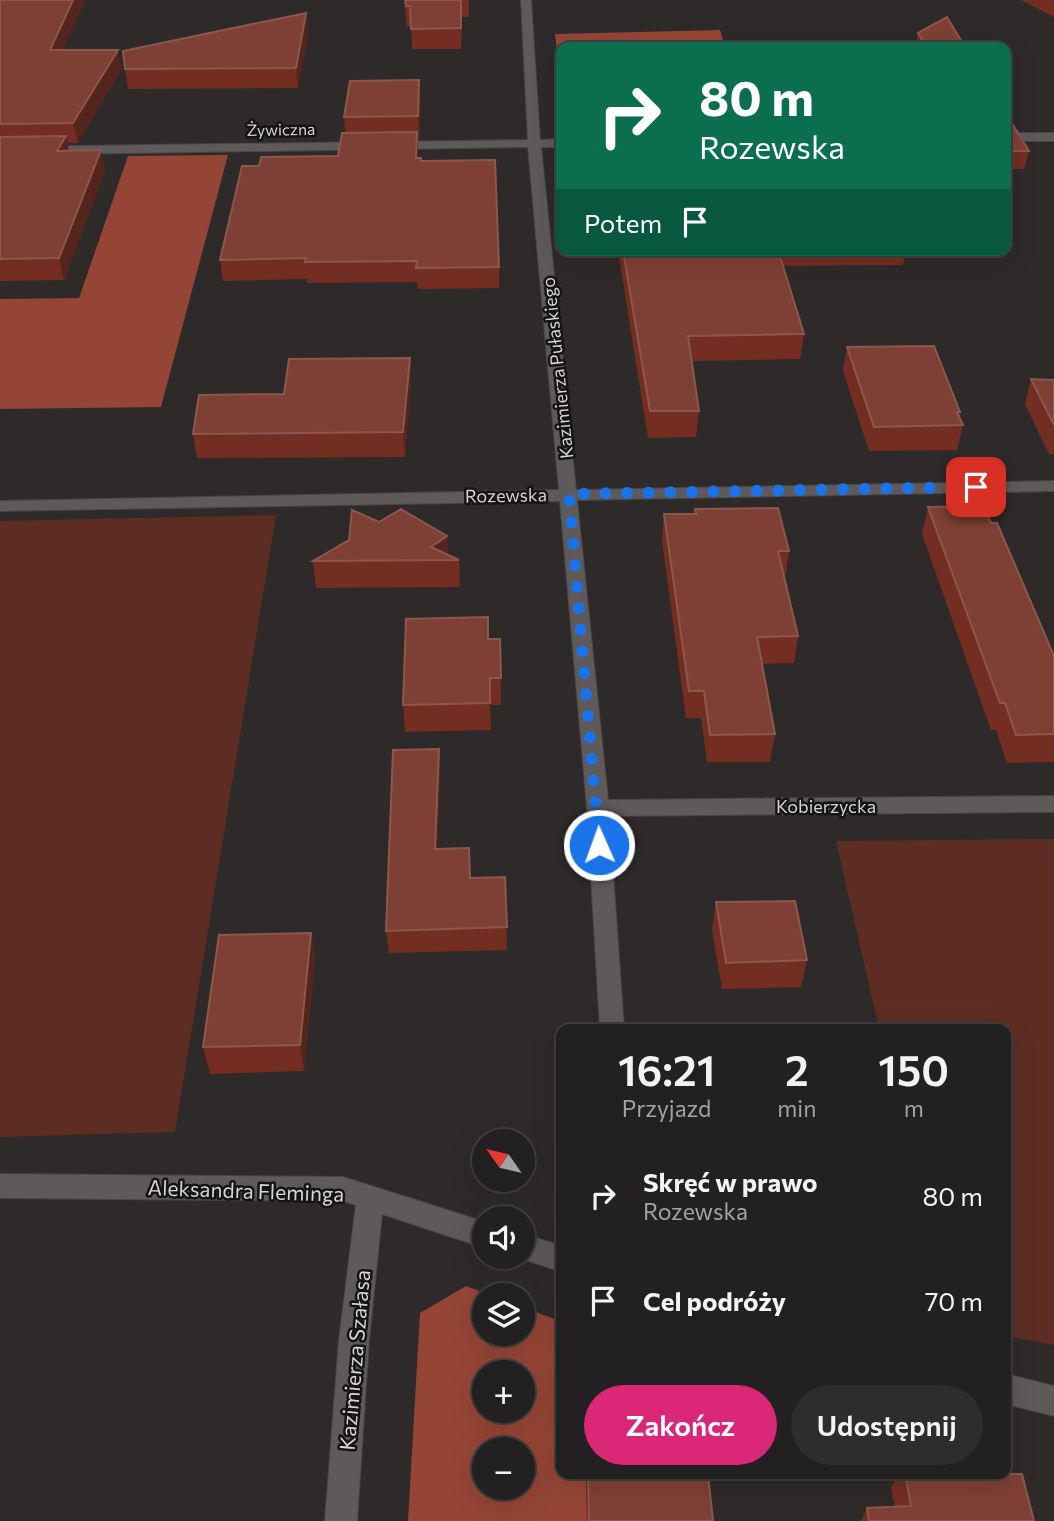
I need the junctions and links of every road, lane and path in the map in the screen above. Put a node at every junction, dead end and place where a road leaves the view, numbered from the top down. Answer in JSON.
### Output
{"nodes":[{"id":1,"x":526,"y":0,"type":"edge"},
{"id":2,"x":1054,"y":136,"type":"edge"},
{"id":3,"x":1011,"y":137,"type":"edge"},
{"id":4,"x":534,"y":143,"type":"junction"},
{"id":5,"x":556,"y":143,"type":"edge"},
{"id":6,"x":0,"y":151,"type":"edge"},
{"id":7,"x":1054,"y":486,"type":"edge"},
{"id":8,"x":569,"y":494,"type":"junction"},
{"id":9,"x":0,"y":506,"type":"edge"},
{"id":10,"x":1054,"y":804,"type":"edge"},
{"id":11,"x":598,"y":808,"type":"junction"},
{"id":12,"x":612,"y":1024,"type":"edge"},
{"id":13,"x":0,"y":1186,"type":"edge"},
{"id":14,"x":369,"y":1199,"type":"junction"},
{"id":15,"x":472,"y":1231,"type":"edge"},
{"id":16,"x":535,"y":1251,"type":"edge"},
{"id":17,"x":556,"y":1257,"type":"edge"},
{"id":18,"x":1011,"y":1390,"type":"edge"},
{"id":19,"x":1054,"y":1401,"type":"edge"},
{"id":20,"x":341,"y":1521,"type":"edge"}],
"edges":[{"from":1,"to":4,"type":"street","name":"Kazimierza Pułaskiego"},
{"from":2,"to":3,"type":"street"},
{"from":4,"to":5,"type":"street","name":"Żywiczna"},
{"from":4,"to":6,"type":"street","name":"Żywiczna"},
{"from":4,"to":8,"type":"street","name":"Kazimierza Pułaskiego"},
{"from":7,"to":8,"type":"street","name":"Rozewska"},
{"from":8,"to":9,"type":"street","name":"Rozewska"},
{"from":8,"to":11,"type":"street","name":"Kazimierza Pułaskiego"},
{"from":10,"to":11,"type":"street","name":"Kobierzycka"},
{"from":11,"to":12,"type":"street","name":"Kazimierza Pułaskiego"},
{"from":13,"to":14,"type":"street","name":"Aleksandra Fleminga"},
{"from":14,"to":15,"type":"street","name":"Aleksandra Fleminga"},
{"from":14,"to":20,"type":"street","name":"Kazimierza Szałasa"},
{"from":16,"to":17,"type":"street"},
{"from":18,"to":19,"type":"street"}]}
